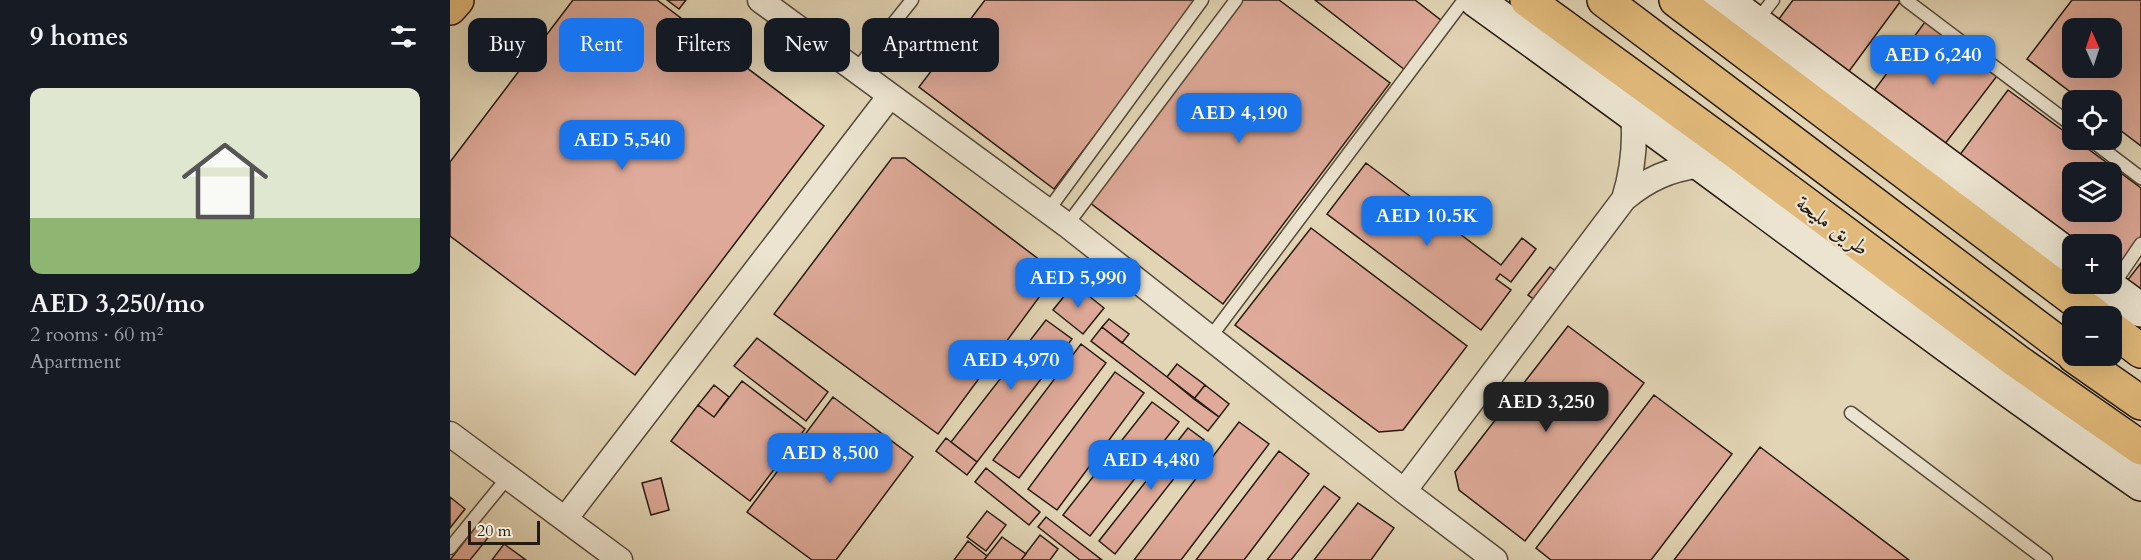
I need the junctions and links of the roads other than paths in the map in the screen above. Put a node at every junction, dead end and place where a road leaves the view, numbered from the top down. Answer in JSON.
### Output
{"nodes":[{"id":1,"x":457,"y":0,"type":"edge"},
{"id":2,"x":760,"y":0,"type":"edge"},
{"id":3,"x":912,"y":0,"type":"edge"},
{"id":4,"x":1202,"y":0,"type":"edge"},
{"id":5,"x":1236,"y":0,"type":"edge"},
{"id":6,"x":1464,"y":0,"type":"edge"},
{"id":7,"x":1476,"y":0,"type":"edge"},
{"id":8,"x":1527,"y":0,"type":"edge"},
{"id":9,"x":1604,"y":0,"type":"edge"},
{"id":10,"x":1718,"y":0,"type":"edge"},
{"id":11,"x":1681,"y":1,"type":"edge"},
{"id":12,"x":1909,"y":1,"type":"edge"},
{"id":13,"x":450,"y":8,"type":"edge"},
{"id":14,"x":1764,"y":11,"type":"edge"},
{"id":15,"x":856,"y":70,"type":"junction"},
{"id":16,"x":890,"y":97,"type":"junction"},
{"id":17,"x":1633,"y":113,"type":"junction"},
{"id":18,"x":2062,"y":118,"type":"edge"},
{"id":19,"x":2105,"y":150,"type":"edge"},
{"id":20,"x":1701,"y":165,"type":"junction"},
{"id":21,"x":2141,"y":177,"type":"edge"},
{"id":22,"x":1624,"y":200,"type":"junction"},
{"id":23,"x":1047,"y":212,"type":"junction"},
{"id":24,"x":1067,"y":225,"type":"junction"},
{"id":25,"x":2141,"y":244,"type":"edge"},
{"id":26,"x":2062,"y":250,"type":"edge"},
{"id":27,"x":2122,"y":268,"type":"edge"},
{"id":28,"x":2119,"y":294,"type":"edge"},
{"id":29,"x":2083,"y":306,"type":"edge"},
{"id":30,"x":2141,"y":310,"type":"edge"},
{"id":31,"x":2122,"y":337,"type":"edge"},
{"id":32,"x":1209,"y":339,"type":"junction"},
{"id":33,"x":2062,"y":346,"type":"edge"},
{"id":34,"x":2141,"y":351,"type":"edge"},
{"id":35,"x":2089,"y":366,"type":"edge"},
{"id":36,"x":2141,"y":403,"type":"edge"},
{"id":37,"x":1851,"y":412,"type":"dead end"},
{"id":38,"x":450,"y":434,"type":"edge"},
{"id":39,"x":2141,"y":448,"type":"edge"},
{"id":40,"x":508,"y":477,"type":"junction"},
{"id":41,"x":2141,"y":484,"type":"edge"},
{"id":42,"x":1404,"y":491,"type":"junction"},
{"id":43,"x":566,"y":519,"type":"junction"},
{"id":44,"x":450,"y":548,"type":"edge"},
{"id":45,"x":620,"y":560,"type":"edge"},
{"id":46,"x":1495,"y":560,"type":"edge"},
{"id":47,"x":2046,"y":560,"type":"edge"}],
"edges":[{"from":1,"to":13,"type":"main road"},
{"from":2,"to":15,"type":"street"},
{"from":3,"to":15,"type":"lane"},
{"from":4,"to":23,"type":"lane"},
{"from":5,"to":24,"type":"lane"},
{"from":6,"to":32,"type":"lane"},
{"from":7,"to":17,"type":"street"},
{"from":8,"to":39,"type":"main road","name":"طريق مليحة"},
{"from":9,"to":33,"type":"main road"},
{"from":10,"to":14,"type":"street"},
{"from":11,"to":29,"type":"main road"},
{"from":12,"to":18,"type":"lane"},
{"from":14,"to":26,"type":"street"},
{"from":15,"to":16,"type":"street"},
{"from":16,"to":23,"type":"street"},
{"from":16,"to":43,"type":"street"},
{"from":17,"to":20,"type":"street"},
{"from":17,"to":22,"type":"street"},
{"from":19,"to":21,"type":"lane"},
{"from":20,"to":22,"type":"street"},
{"from":20,"to":41,"type":"street"},
{"from":22,"to":42,"type":"street"},
{"from":23,"to":24,"type":"street"},
{"from":24,"to":32,"type":"street"},
{"from":25,"to":27,"type":"lane"},
{"from":28,"to":30,"type":"street"},
{"from":31,"to":34,"type":"main road"},
{"from":32,"to":42,"type":"street"},
{"from":35,"to":36,"type":"main road"},
{"from":37,"to":47,"type":"lane"},
{"from":38,"to":40,"type":"street"},
{"from":40,"to":43,"type":"street"},
{"from":40,"to":44,"type":"lane"},
{"from":42,"to":46,"type":"street"},
{"from":43,"to":45,"type":"street"}]}
